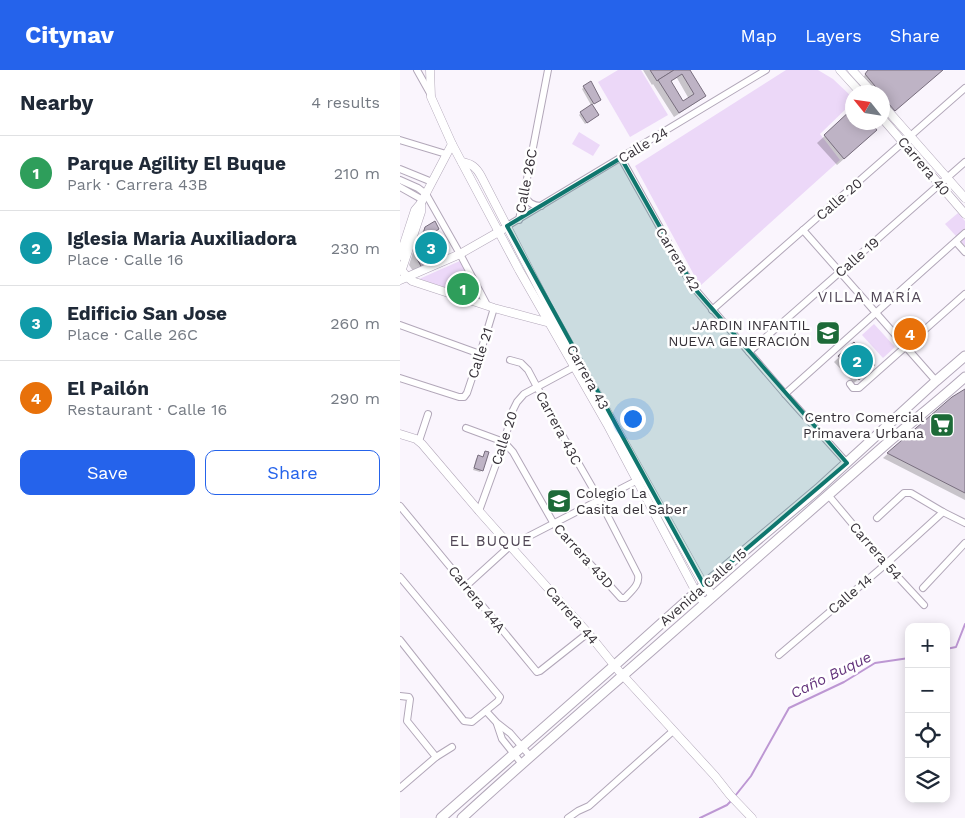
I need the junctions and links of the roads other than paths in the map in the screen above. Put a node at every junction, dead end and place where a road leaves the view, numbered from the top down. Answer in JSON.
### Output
{"nodes":[{"id":1,"x":417,"y":70,"type":"edge"},
{"id":2,"x":430,"y":70,"type":"edge"},
{"id":3,"x":548,"y":70,"type":"edge"},
{"id":4,"x":766,"y":70,"type":"edge"},
{"id":5,"x":840,"y":70,"type":"edge"},
{"id":6,"x":852,"y":70,"type":"edge"},
{"id":7,"x":854,"y":85,"type":"edge"},
{"id":8,"x":866,"y":85,"type":"edge"},
{"id":9,"x":965,"y":88,"type":"edge"},
{"id":10,"x":431,"y":97,"type":"junction"},
{"id":11,"x":890,"y":113,"type":"edge"},
{"id":12,"x":890,"y":127,"type":"edge"},
{"id":13,"x":910,"y":136,"type":"junction"},
{"id":14,"x":400,"y":140,"type":"edge"},
{"id":15,"x":904,"y":142,"type":"junction"},
{"id":16,"x":452,"y":144,"type":"junction"},
{"id":17,"x":446,"y":154,"type":"junction"},
{"id":18,"x":620,"y":158,"type":"junction"},
{"id":19,"x":462,"y":162,"type":"junction"},
{"id":20,"x":965,"y":162,"type":"edge"},
{"id":21,"x":400,"y":169,"type":"edge"},
{"id":22,"x":947,"y":178,"type":"junction"},
{"id":23,"x":400,"y":180,"type":"edge"},
{"id":24,"x":432,"y":182,"type":"junction"},
{"id":25,"x":939,"y":184,"type":"junction"},
{"id":26,"x":400,"y":188,"type":"edge"},
{"id":27,"x":524,"y":195,"type":"junction"},
{"id":28,"x":965,"y":198,"type":"edge"},
{"id":29,"x":423,"y":199,"type":"junction"},
{"id":30,"x":542,"y":206,"type":"junction"},
{"id":31,"x":965,"y":214,"type":"edge"},
{"id":32,"x":519,"y":220,"type":"junction"},
{"id":33,"x":507,"y":226,"type":"junction"},
{"id":34,"x":803,"y":230,"type":"junction"},
{"id":35,"x":499,"y":232,"type":"junction"},
{"id":36,"x":965,"y":233,"type":"edge"},
{"id":37,"x":956,"y":242,"type":"junction"},
{"id":38,"x":965,"y":252,"type":"edge"},
{"id":39,"x":460,"y":254,"type":"junction"},
{"id":40,"x":400,"y":256,"type":"edge"},
{"id":41,"x":401,"y":268,"type":"edge"},
{"id":42,"x":840,"y":272,"type":"junction"},
{"id":43,"x":403,"y":279,"type":"edge"},
{"id":44,"x":965,"y":294,"type":"edge"},
{"id":45,"x":491,"y":307,"type":"junction"},
{"id":46,"x":712,"y":310,"type":"junction"},
{"id":47,"x":876,"y":313,"type":"junction"},
{"id":48,"x":550,"y":324,"type":"junction"},
{"id":49,"x":400,"y":325,"type":"edge"},
{"id":50,"x":905,"y":347,"type":"junction"},
{"id":51,"x":750,"y":352,"type":"junction"},
{"id":52,"x":480,"y":354,"type":"junction"},
{"id":53,"x":965,"y":356,"type":"edge"},
{"id":54,"x":510,"y":360,"type":"dead end"},
{"id":55,"x":574,"y":367,"type":"junction"},
{"id":56,"x":965,"y":377,"type":"edge"},
{"id":57,"x":400,"y":378,"type":"edge"},
{"id":58,"x":936,"y":381,"type":"junction"},
{"id":59,"x":850,"y":384,"type":"dead end"},
{"id":60,"x":538,"y":387,"type":"junction"},
{"id":61,"x":785,"y":394,"type":"junction"},
{"id":62,"x":428,"y":414,"type":"dead end"},
{"id":63,"x":466,"y":428,"type":"dead end"},
{"id":64,"x":401,"y":436,"type":"edge"},
{"id":65,"x":419,"y":442,"type":"junction"},
{"id":66,"x":504,"y":442,"type":"junction"},
{"id":67,"x":847,"y":463,"type":"junction"},
{"id":68,"x":636,"y":481,"type":"junction"},
{"id":69,"x":828,"y":496,"type":"junction"},
{"id":70,"x":599,"y":499,"type":"junction"},
{"id":71,"x":400,"y":506,"type":"edge"},
{"id":72,"x":479,"y":511,"type":"junction"},
{"id":73,"x":943,"y":512,"type":"junction"},
{"id":74,"x":877,"y":518,"type":"dead end"},
{"id":75,"x":965,"y":523,"type":"edge"},
{"id":76,"x":554,"y":524,"type":"junction"},
{"id":77,"x":965,"y":543,"type":"edge"},
{"id":78,"x":510,"y":546,"type":"junction"},
{"id":79,"x":886,"y":564,"type":"junction"},
{"id":80,"x":400,"y":577,"type":"edge"},
{"id":81,"x":704,"y":585,"type":"junction"},
{"id":82,"x":466,"y":586,"type":"junction"},
{"id":83,"x":923,"y":588,"type":"dead end"},
{"id":84,"x":696,"y":592,"type":"junction"},
{"id":85,"x":713,"y":596,"type":"junction"},
{"id":86,"x":625,"y":598,"type":"joint"},
{"id":87,"x":705,"y":603,"type":"junction"},
{"id":88,"x":924,"y":605,"type":"dead end"},
{"id":89,"x":588,"y":633,"type":"junction"},
{"id":90,"x":400,"y":640,"type":"edge"},
{"id":91,"x":779,"y":655,"type":"dead end"},
{"id":92,"x":615,"y":665,"type":"junction"},
{"id":93,"x":623,"y":675,"type":"junction"},
{"id":94,"x":400,"y":696,"type":"edge"},
{"id":95,"x":486,"y":711,"type":"junction"},
{"id":96,"x":403,"y":721,"type":"edge"},
{"id":97,"x":497,"y":723,"type":"junction"},
{"id":98,"x":673,"y":731,"type":"junction"},
{"id":99,"x":452,"y":747,"type":"dead end"},
{"id":100,"x":522,"y":747,"type":"junction"},
{"id":101,"x":514,"y":754,"type":"junction"},
{"id":102,"x":530,"y":756,"type":"junction"},
{"id":103,"x":436,"y":757,"type":"junction"},
{"id":104,"x":522,"y":764,"type":"junction"},
{"id":105,"x":400,"y":788,"type":"edge"},
{"id":106,"x":441,"y":818,"type":"edge"},
{"id":107,"x":462,"y":818,"type":"edge"},
{"id":108,"x":568,"y":818,"type":"edge"},
{"id":109,"x":752,"y":818,"type":"edge"}],
"edges":[{"from":1,"to":10,"type":"street"},
{"from":2,"to":10,"type":"street"},
{"from":3,"to":27,"type":"street","name":"Calle 26C"},
{"from":4,"to":18,"type":"street","name":"Calle 24"},
{"from":5,"to":7,"type":"street"},
{"from":6,"to":8,"type":"street"},
{"from":9,"to":13,"type":"street","name":"Calle 20"},
{"from":10,"to":16,"type":"street","name":"Carrera 43"},
{"from":11,"to":13,"type":"street","name":"Carrera 40"},
{"from":12,"to":15,"type":"street","name":"Carrera 40"},
{"from":13,"to":15,"type":"street","name":"Calle 20"},
{"from":13,"to":22,"type":"street","name":"Carrera 40"},
{"from":14,"to":17,"type":"street"},
{"from":15,"to":25,"type":"street","name":"Carrera 40"},
{"from":15,"to":34,"type":"street","name":"Calle 20"},
{"from":16,"to":17,"type":"street"},
{"from":16,"to":19,"type":"street","name":"Carrera 43"},
{"from":17,"to":24,"type":"street"},
{"from":18,"to":30,"type":"street","name":"Calle 24"},
{"from":18,"to":46,"type":"street","name":"Carrera 42"},
{"from":19,"to":33,"type":"street","name":"Carrera 43"},
{"from":19,"to":35,"type":"street","name":"Carrera 43"},
{"from":20,"to":22,"type":"street","name":"Calle 19"},
{"from":21,"to":24,"type":"street"},
{"from":22,"to":25,"type":"street","name":"Calle 19"},
{"from":22,"to":28,"type":"street","name":"Carrera 40"},
{"from":23,"to":29,"type":"street"},
{"from":24,"to":29,"type":"street"},
{"from":25,"to":31,"type":"street","name":"Carrera 40"},
{"from":25,"to":42,"type":"street","name":"Calle 19"},
{"from":26,"to":29,"type":"street"},
{"from":27,"to":30,"type":"street"},
{"from":27,"to":32,"type":"street","name":"Calle 26C"},
{"from":29,"to":39,"type":"street"},
{"from":29,"to":40,"type":"street"},
{"from":29,"to":41,"type":"street"},
{"from":30,"to":32,"type":"street","name":"Calle 24"},
{"from":32,"to":33,"type":"street","name":"Calle 26C"},
{"from":33,"to":35,"type":"street","name":"Calle 26C"},
{"from":33,"to":81,"type":"street","name":"Carrera 43"},
{"from":34,"to":42,"type":"street"},
{"from":34,"to":46,"type":"street","name":"Calle 20"},
{"from":35,"to":39,"type":"street","name":"Calle 26C"},
{"from":35,"to":48,"type":"street","name":"Carrera 43"},
{"from":36,"to":37,"type":"street"},
{"from":37,"to":38,"type":"street"},
{"from":37,"to":47,"type":"street"},
{"from":39,"to":43,"type":"street","name":"Calle 26C"},
{"from":39,"to":45,"type":"street"},
{"from":41,"to":43,"type":"street"},
{"from":42,"to":47,"type":"street"},
{"from":42,"to":51,"type":"street","name":"Calle 19"},
{"from":43,"to":45,"type":"street"},
{"from":44,"to":50,"type":"street"},
{"from":45,"to":48,"type":"street"},
{"from":45,"to":52,"type":"street","name":"Calle 21"},
{"from":46,"to":51,"type":"street","name":"Carrera 42"},
{"from":47,"to":50,"type":"street"},
{"from":47,"to":61,"type":"street"},
{"from":48,"to":55,"type":"street","name":"Carrera 43"},
{"from":49,"to":52,"type":"street"},
{"from":50,"to":58,"type":"street"},
{"from":50,"to":59,"type":"street"},
{"from":51,"to":61,"type":"street","name":"Carrera 42"},
{"from":52,"to":57,"type":"street","name":"Calle 21"},
{"from":53,"to":58,"type":"main road","name":"Avenida Calle 15"},
{"from":54,"to":60,"type":"street","name":"Carrera 43C"},
{"from":55,"to":60,"type":"street","name":"Calle 20"},
{"from":55,"to":68,"type":"street","name":"Carrera 43"},
{"from":56,"to":69,"type":"main road","name":"Avenida Calle 15"},
{"from":58,"to":67,"type":"main road","name":"Avenida Calle 15"},
{"from":60,"to":66,"type":"street","name":"Calle 20"},
{"from":60,"to":70,"type":"street","name":"Carrera 43C"},
{"from":61,"to":67,"type":"street","name":"Carrera 42"},
{"from":62,"to":65,"type":"street"},
{"from":63,"to":66,"type":"street"},
{"from":64,"to":65,"type":"street","name":"Carrera 44"},
{"from":65,"to":72,"type":"street","name":"Carrera 44"},
{"from":66,"to":72,"type":"street","name":"Calle 20"},
{"from":66,"to":76,"type":"street","name":"Carrera 43D"},
{"from":67,"to":81,"type":"main road","name":"Avenida Calle 15"},
{"from":68,"to":70,"type":"street"},
{"from":68,"to":84,"type":"street","name":"Carrera 43"},
{"from":69,"to":79,"type":"street","name":"Carrera 54"},
{"from":69,"to":85,"type":"main road","name":"Avenida Calle 15"},
{"from":70,"to":76,"type":"street"},
{"from":70,"to":86,"type":"street","name":"Carrera 43C"},
{"from":71,"to":82,"type":"street","name":"Carrera 44A"},
{"from":72,"to":78,"type":"street","name":"Carrera 44"},
{"from":73,"to":74,"type":"street"},
{"from":73,"to":75,"type":"street"},
{"from":73,"to":79,"type":"street","name":"Calle 14"},
{"from":76,"to":78,"type":"street"},
{"from":76,"to":86,"type":"street","name":"Carrera 43D"},
{"from":77,"to":83,"type":"street"},
{"from":78,"to":82,"type":"street"},
{"from":78,"to":89,"type":"street","name":"Carrera 44"},
{"from":79,"to":88,"type":"street","name":"Carrera 54"},
{"from":79,"to":91,"type":"street","name":"Calle 14"},
{"from":80,"to":95,"type":"street"},
{"from":81,"to":84,"type":"main road","name":"Avenida Calle 15"},
{"from":81,"to":85,"type":"street","name":"Carrera 43"},
{"from":82,"to":89,"type":"street","name":"Carrera 44A"},
{"from":84,"to":87,"type":"street","name":"Carrera 43"},
{"from":84,"to":92,"type":"main road","name":"Avenida Calle 15"},
{"from":85,"to":87,"type":"main road","name":"Avenida Calle 15"},
{"from":87,"to":93,"type":"main road","name":"Avenida Calle 15"},
{"from":89,"to":92,"type":"street","name":"Carrera 44"},
{"from":90,"to":95,"type":"street"},
{"from":92,"to":93,"type":"street","name":"Carrera 44"},
{"from":92,"to":100,"type":"main road","name":"Avenida Calle 15"},
{"from":93,"to":98,"type":"street","name":"Carrera 44"},
{"from":93,"to":102,"type":"main road","name":"Avenida Calle 15"},
{"from":94,"to":96,"type":"street"},
{"from":95,"to":97,"type":"street"},
{"from":96,"to":103,"type":"street"},
{"from":97,"to":100,"type":"street"},
{"from":97,"to":101,"type":"street"},
{"from":98,"to":108,"type":"street"},
{"from":98,"to":109,"type":"street","name":"Carrera 44"},
{"from":99,"to":103,"type":"street"},
{"from":100,"to":101,"type":"main road","name":"Avenida Calle 15"},
{"from":100,"to":102,"type":"street"},
{"from":101,"to":104,"type":"street"},
{"from":101,"to":106,"type":"main road","name":"Avenida Calle 15"},
{"from":102,"to":104,"type":"main road","name":"Avenida Calle 15"},
{"from":103,"to":105,"type":"street"},
{"from":104,"to":107,"type":"main road","name":"Avenida Calle 15"}]}
